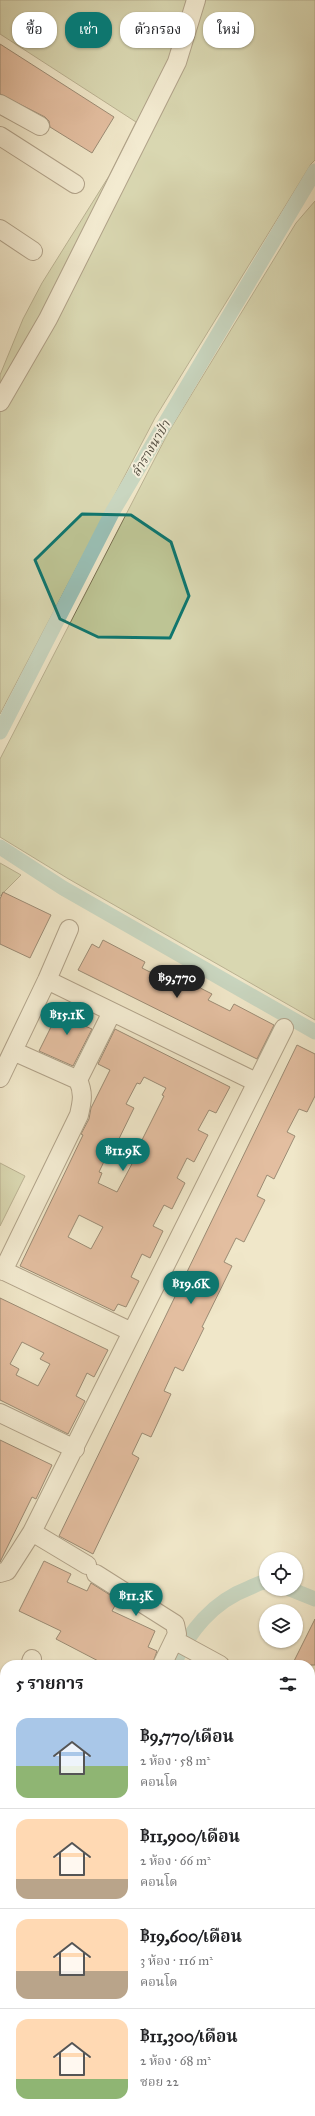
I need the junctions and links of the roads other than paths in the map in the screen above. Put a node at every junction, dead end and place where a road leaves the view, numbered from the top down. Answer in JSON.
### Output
{"nodes":[{"id":1,"x":196,"y":0,"type":"edge"},
{"id":2,"x":0,"y":104,"type":"edge"},
{"id":3,"x":40,"y":126,"type":"dead end"},
{"id":4,"x":0,"y":136,"type":"edge"},
{"id":5,"x":75,"y":184,"type":"dead end"},
{"id":6,"x":0,"y":229,"type":"edge"},
{"id":7,"x":33,"y":251,"type":"dead end"},
{"id":8,"x":0,"y":402,"type":"edge"},
{"id":9,"x":69,"y":929,"type":"dead end"},
{"id":10,"x":47,"y":980,"type":"junction"},
{"id":11,"x":112,"y":1012,"type":"junction"},
{"id":12,"x":284,"y":1028,"type":"dead end"},
{"id":13,"x":13,"y":1051,"type":"junction"},
{"id":14,"x":0,"y":1078,"type":"edge"},
{"id":15,"x":78,"y":1080,"type":"junction"},
{"id":16,"x":256,"y":1082,"type":"junction"},
{"id":17,"x":2,"y":1270,"type":"edge"},
{"id":18,"x":132,"y":1332,"type":"junction"},
{"id":19,"x":0,"y":1413,"type":"edge"},
{"id":20,"x":75,"y":1449,"type":"junction"},
{"id":21,"x":32,"y":1532,"type":"junction"},
{"id":22,"x":0,"y":1573,"type":"edge"},
{"id":23,"x":180,"y":1643,"type":"junction"},
{"id":24,"x":166,"y":1660,"type":"edge"},
{"id":25,"x":211,"y":1660,"type":"edge"}],
"edges":[{"from":1,"to":8,"type":"street"},
{"from":2,"to":3,"type":"street"},
{"from":4,"to":5,"type":"street"},
{"from":6,"to":7,"type":"street"},
{"from":9,"to":10,"type":"street"},
{"from":10,"to":11,"type":"street"},
{"from":10,"to":13,"type":"street"},
{"from":11,"to":15,"type":"street"},
{"from":11,"to":16,"type":"street"},
{"from":12,"to":16,"type":"street"},
{"from":13,"to":14,"type":"street"},
{"from":13,"to":15,"type":"street"},
{"from":15,"to":17,"type":"street"},
{"from":16,"to":18,"type":"street"},
{"from":17,"to":18,"type":"street"},
{"from":18,"to":20,"type":"street"},
{"from":19,"to":20,"type":"street"},
{"from":20,"to":21,"type":"street"},
{"from":21,"to":22,"type":"street"},
{"from":21,"to":23,"type":"street"},
{"from":23,"to":24,"type":"street"},
{"from":23,"to":25,"type":"street"}]}
